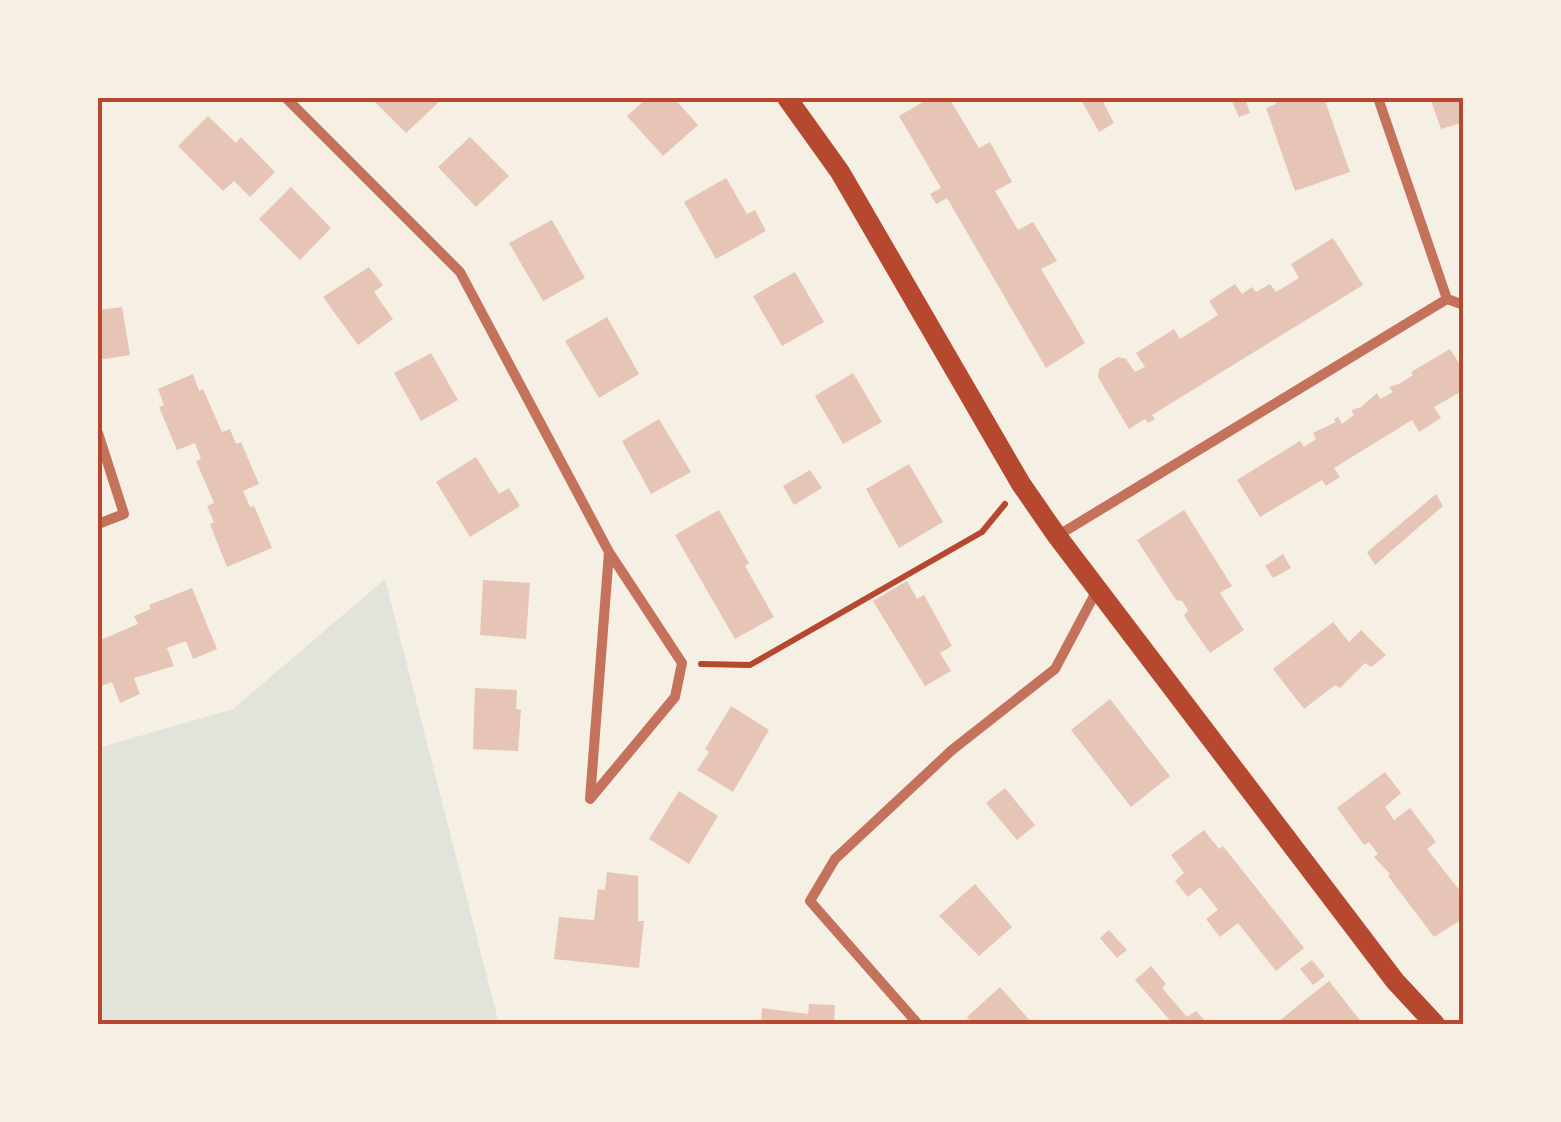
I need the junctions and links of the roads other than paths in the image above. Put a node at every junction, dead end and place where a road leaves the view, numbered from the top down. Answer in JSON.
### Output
{"nodes":[{"id":1,"x":286,"y":98,"type":"edge"},
{"id":2,"x":786,"y":98,"type":"edge"},
{"id":3,"x":1378,"y":98,"type":"edge"},
{"id":4,"x":1447,"y":299,"type":"junction"},
{"id":5,"x":1464,"y":305,"type":"edge"},
{"id":6,"x":98,"y":434,"type":"edge"},
{"id":7,"x":98,"y":524,"type":"edge"},
{"id":8,"x":1057,"y":536,"type":"junction"},
{"id":9,"x":610,"y":552,"type":"junction"},
{"id":10,"x":1097,"y":590,"type":"junction"},
{"id":11,"x":918,"y":1024,"type":"edge"},
{"id":12,"x":1435,"y":1024,"type":"edge"}],
"edges":[{"from":1,"to":9,"type":"street"},
{"from":2,"to":8,"type":"main road"},
{"from":3,"to":4,"type":"street"},
{"from":4,"to":5,"type":"street"},
{"from":4,"to":8,"type":"street"},
{"from":6,"to":7,"type":"street"},
{"from":8,"to":10,"type":"main road"},
{"from":9,"to":9,"type":"street"},
{"from":10,"to":11,"type":"street"},
{"from":10,"to":12,"type":"main road"}]}
